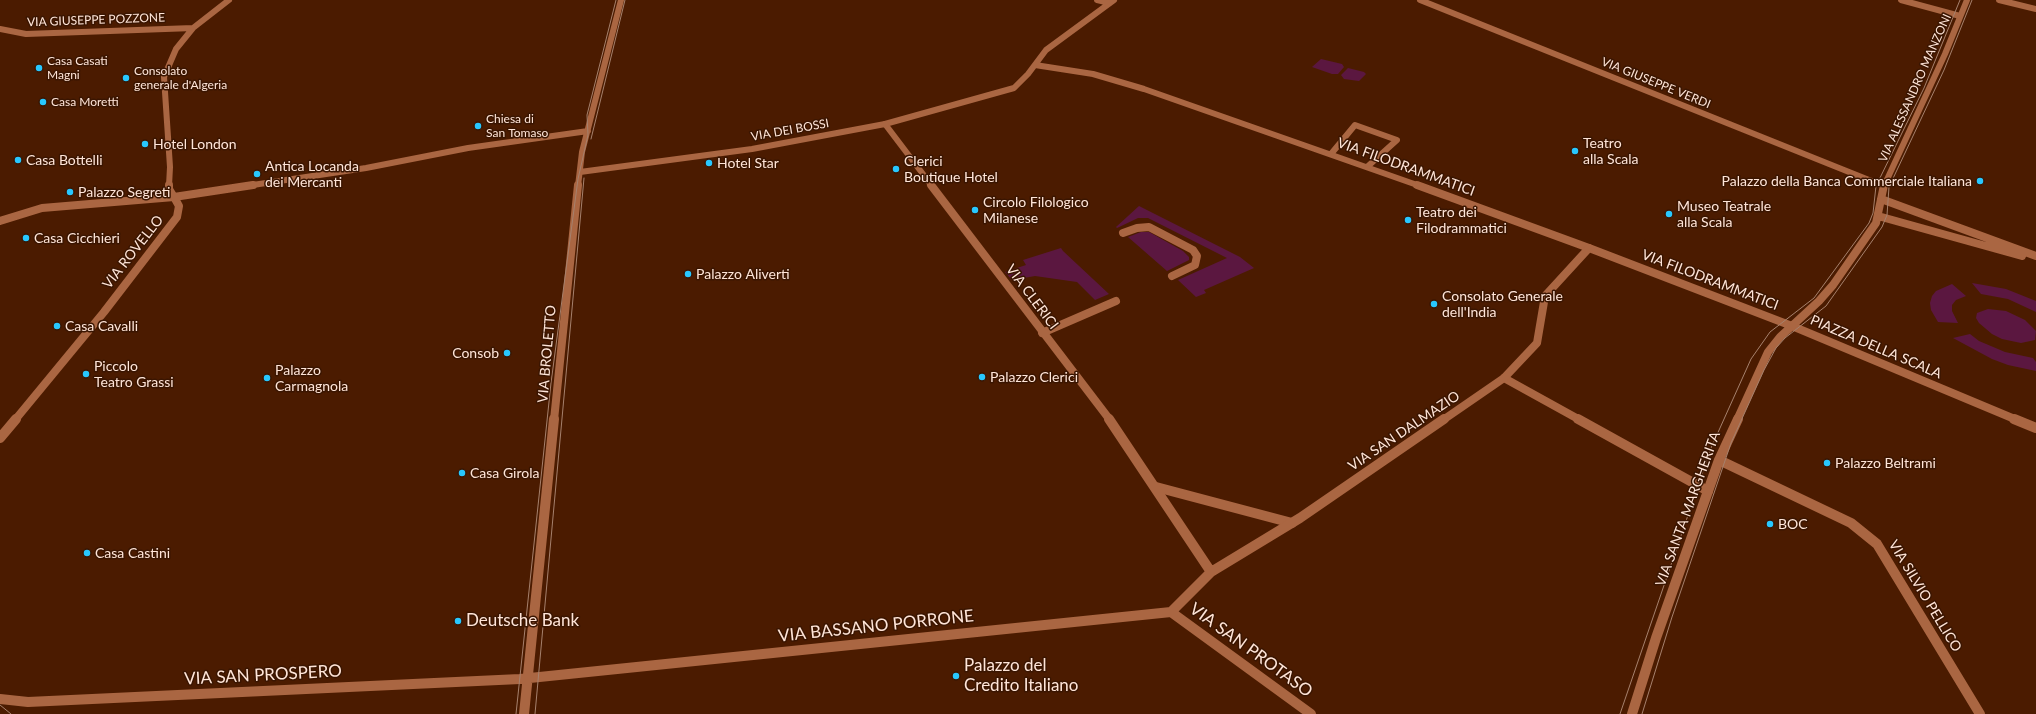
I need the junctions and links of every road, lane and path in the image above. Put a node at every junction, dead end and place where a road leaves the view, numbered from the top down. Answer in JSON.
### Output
{"nodes":[{"id":1,"x":229,"y":0,"type":"edge"},
{"id":2,"x":621,"y":0,"type":"edge"},
{"id":3,"x":1097,"y":0,"type":"edge"},
{"id":4,"x":1420,"y":0,"type":"edge"},
{"id":5,"x":1901,"y":0,"type":"edge"},
{"id":6,"x":1967,"y":0,"type":"edge"},
{"id":7,"x":1999,"y":0,"type":"edge"},
{"id":8,"x":1112,"y":2,"type":"edge"},
{"id":9,"x":2036,"y":10,"type":"edge"},
{"id":10,"x":1960,"y":16,"type":"junction"},
{"id":11,"x":193,"y":28,"type":"junction"},
{"id":12,"x":0,"y":29,"type":"edge"},
{"id":13,"x":1035,"y":65,"type":"junction"},
{"id":14,"x":885,"y":124,"type":"junction"},
{"id":15,"x":588,"y":131,"type":"junction"},
{"id":16,"x":1331,"y":154,"type":"junction"},
{"id":17,"x":1367,"y":167,"type":"junction"},
{"id":18,"x":580,"y":172,"type":"junction"},
{"id":19,"x":1884,"y":186,"type":"junction"},
{"id":20,"x":174,"y":198,"type":"junction"},
{"id":21,"x":1881,"y":199,"type":"junction"},
{"id":22,"x":1878,"y":216,"type":"junction"},
{"id":23,"x":0,"y":221,"type":"edge"},
{"id":24,"x":1123,"y":233,"type":"dead end"},
{"id":25,"x":1589,"y":248,"type":"junction"},
{"id":26,"x":2036,"y":256,"type":"edge"},
{"id":27,"x":2036,"y":260,"type":"edge"},
{"id":28,"x":1172,"y":276,"type":"dead end"},
{"id":29,"x":1116,"y":301,"type":"dead end"},
{"id":30,"x":1792,"y":326,"type":"junction"},
{"id":31,"x":1042,"y":333,"type":"junction"},
{"id":32,"x":1504,"y":378,"type":"junction"},
{"id":33,"x":2036,"y":428,"type":"edge"},
{"id":34,"x":0,"y":438,"type":"edge"},
{"id":35,"x":1719,"y":460,"type":"junction"},
{"id":36,"x":1156,"y":488,"type":"junction"},
{"id":37,"x":1708,"y":491,"type":"junction"},
{"id":38,"x":1292,"y":523,"type":"junction"},
{"id":39,"x":1211,"y":572,"type":"junction"},
{"id":40,"x":1172,"y":612,"type":"junction"},
{"id":41,"x":528,"y":678,"type":"junction"},
{"id":42,"x":0,"y":699,"type":"edge"},
{"id":43,"x":524,"y":714,"type":"edge"},
{"id":44,"x":1311,"y":714,"type":"edge"},
{"id":45,"x":1632,"y":714,"type":"edge"},
{"id":46,"x":1980,"y":714,"type":"edge"}],
"edges":[{"from":1,"to":11,"type":"street","name":"VIA ROVELLO"},
{"from":2,"to":15,"type":"street","name":"VIA BROLETTO"},
{"from":3,"to":8,"type":"street"},
{"from":4,"to":19,"type":"street","name":"VIA GIUSEPPE VERDI"},
{"from":5,"to":10,"type":"street"},
{"from":6,"to":10,"type":"street","name":"VIA ALESSANDRO MANZONI"},
{"from":7,"to":9,"type":"street"},
{"from":8,"to":13,"type":"street","name":"VIA DEI BOSSI"},
{"from":10,"to":19,"type":"street","name":"VIA ALESSANDRO MANZONI"},
{"from":11,"to":12,"type":"street","name":"VIA GIUSEPPE POZZONE"},
{"from":11,"to":20,"type":"street","name":"VIA ROVELLO"},
{"from":13,"to":14,"type":"street","name":"VIA DEI BOSSI"},
{"from":13,"to":16,"type":"street","name":"VIA FILODRAMMATICI"},
{"from":14,"to":18,"type":"street","name":"VIA DEI BOSSI"},
{"from":14,"to":31,"type":"street","name":"VIA CLERICI"},
{"from":15,"to":18,"type":"street","name":"VIA BROLETTO"},
{"from":15,"to":20,"type":"street"},
{"from":16,"to":17,"type":"street","name":"VIA FILODRAMMATICI"},
{"from":16,"to":17,"type":"street"},
{"from":17,"to":25,"type":"street","name":"VIA FILODRAMMATICI"},
{"from":18,"to":41,"type":"street","name":"VIA BROLETTO"},
{"from":19,"to":21,"type":"street","name":"PIAZZA DELLA SCALA"},
{"from":20,"to":23,"type":"street"},
{"from":20,"to":34,"type":"street","name":"VIA ROVELLO"},
{"from":21,"to":22,"type":"street","name":"PIAZZA DELLA SCALA"},
{"from":21,"to":26,"type":"street"},
{"from":22,"to":27,"type":"street"},
{"from":22,"to":30,"type":"street","name":"PIAZZA DELLA SCALA"},
{"from":24,"to":28,"type":"street"},
{"from":25,"to":30,"type":"street","name":"VIA FILODRAMMATICI"},
{"from":25,"to":32,"type":"street","name":"VIA SAN DALMAZIO"},
{"from":29,"to":31,"type":"street"},
{"from":30,"to":33,"type":"street","name":"PIAZZA DELLA SCALA"},
{"from":30,"to":35,"type":"street","name":"VIA SANTA MARGHERITA"},
{"from":31,"to":36,"type":"street","name":"VIA CLERICI"},
{"from":32,"to":37,"type":"street"},
{"from":32,"to":38,"type":"street","name":"VIA SAN DALMAZIO"},
{"from":35,"to":37,"type":"street","name":"VIA SANTA MARGHERITA"},
{"from":35,"to":46,"type":"street","name":"VIA SILVIO PELLICO"},
{"from":36,"to":38,"type":"street"},
{"from":36,"to":39,"type":"street","name":"VIA CLERICI"},
{"from":37,"to":45,"type":"street","name":"VIA SANTA MARGHERITA"},
{"from":38,"to":39,"type":"street","name":"VIA SAN DALMAZIO"},
{"from":39,"to":40,"type":"street"},
{"from":40,"to":41,"type":"street","name":"VIA BASSANO PORRONE"},
{"from":40,"to":44,"type":"street","name":"VIA SAN PROTASO"},
{"from":41,"to":42,"type":"street","name":"VIA SAN PROSPERO"},
{"from":41,"to":43,"type":"street","name":"VIA BROLETTO"}]}
